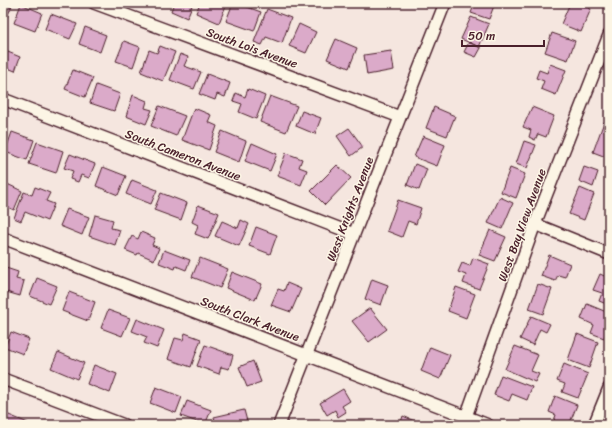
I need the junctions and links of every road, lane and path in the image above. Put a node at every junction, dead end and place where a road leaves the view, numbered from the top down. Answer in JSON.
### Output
{"nodes":[{"id":1,"x":94,"y":3,"type":"edge"},
{"id":2,"x":445,"y":3,"type":"edge"},
{"id":3,"x":609,"y":35,"type":"edge"},
{"id":4,"x":3,"y":99,"type":"edge"},
{"id":5,"x":400,"y":117,"type":"junction"},
{"id":6,"x":535,"y":224,"type":"junction"},
{"id":7,"x":354,"y":234,"type":"junction"},
{"id":8,"x":3,"y":238,"type":"edge"},
{"id":9,"x":609,"y":254,"type":"edge"},
{"id":10,"x":307,"y":354,"type":"junction"},
{"id":11,"x":3,"y":379,"type":"edge"},
{"id":12,"x":609,"y":388,"type":"edge"},
{"id":13,"x":465,"y":421,"type":"edge"},
{"id":14,"x":124,"y":425,"type":"edge"},
{"id":15,"x":279,"y":425,"type":"edge"},
{"id":16,"x":488,"y":425,"type":"edge"},
{"id":17,"x":594,"y":425,"type":"edge"}],
"edges":[{"from":1,"to":5,"type":"street","name":"South Lois Avenue"},
{"from":2,"to":5,"type":"street","name":"West Knights Avenue"},
{"from":3,"to":6,"type":"street","name":"West Bay View Avenue"},
{"from":4,"to":7,"type":"street","name":"South Cameron Avenue"},
{"from":5,"to":7,"type":"street","name":"West Knights Avenue"},
{"from":6,"to":9,"type":"street"},
{"from":6,"to":13,"type":"street","name":"West Bay View Avenue"},
{"from":7,"to":10,"type":"street","name":"West Knights Avenue"},
{"from":8,"to":10,"type":"street","name":"South Clark Avenue"},
{"from":10,"to":13,"type":"street","name":"South Clark Avenue"},
{"from":10,"to":15,"type":"street","name":"West Knights Avenue"},
{"from":11,"to":14,"type":"street"},
{"from":12,"to":17,"type":"street"},
{"from":13,"to":16,"type":"street","name":"South Clark Avenue"}]}
